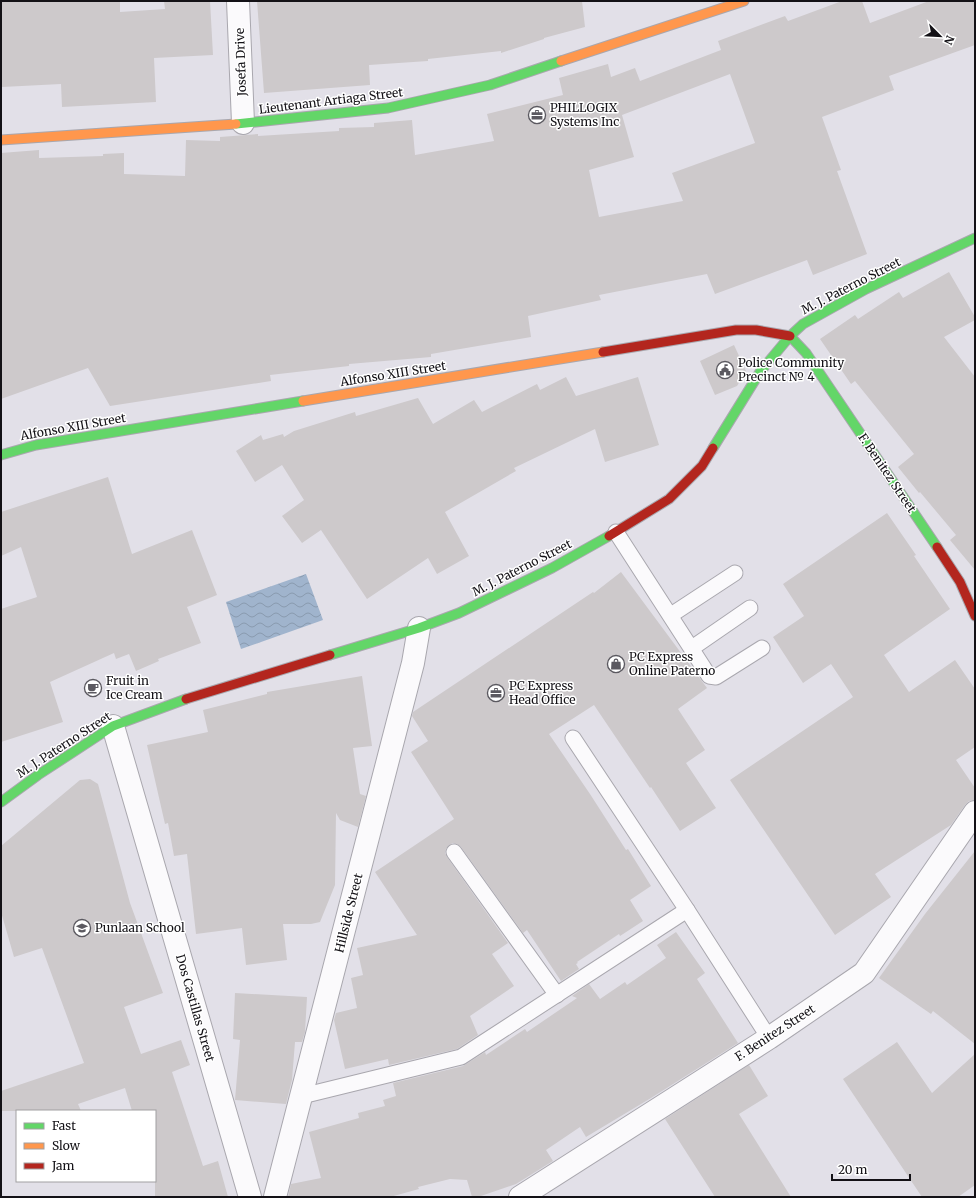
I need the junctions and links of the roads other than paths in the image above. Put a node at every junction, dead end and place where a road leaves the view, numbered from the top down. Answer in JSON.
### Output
{"nodes":[{"id":1,"x":238,"y":1,"type":"edge"},
{"id":2,"x":744,"y":1,"type":"edge"},
{"id":3,"x":244,"y":123,"type":"junction"},
{"id":4,"x":1,"y":140,"type":"edge"},
{"id":5,"x":975,"y":238,"type":"edge"},
{"id":6,"x":790,"y":336,"type":"junction"},
{"id":7,"x":1,"y":455,"type":"edge"},
{"id":8,"x":616,"y":532,"type":"junction"},
{"id":9,"x":734,"y":573,"type":"dead end"},
{"id":10,"x":750,"y":608,"type":"dead end"},
{"id":11,"x":671,"y":615,"type":"junction"},
{"id":12,"x":975,"y":616,"type":"edge"},
{"id":13,"x":419,"y":628,"type":"junction"},
{"id":14,"x":692,"y":648,"type":"junction"},
{"id":15,"x":762,"y":648,"type":"dead end"},
{"id":16,"x":113,"y":726,"type":"junction"},
{"id":17,"x":573,"y":738,"type":"dead end"},
{"id":18,"x":1,"y":802,"type":"edge"},
{"id":19,"x":975,"y":812,"type":"edge"},
{"id":20,"x":454,"y":852,"type":"dead end"},
{"id":21,"x":687,"y":910,"type":"junction"},
{"id":22,"x":557,"y":995,"type":"junction"},
{"id":23,"x":769,"y":1038,"type":"junction"},
{"id":24,"x":302,"y":1096,"type":"junction"},
{"id":25,"x":250,"y":1197,"type":"edge"},
{"id":26,"x":276,"y":1197,"type":"edge"},
{"id":27,"x":520,"y":1197,"type":"edge"}],
"edges":[{"from":1,"to":3,"type":"street","name":"Josefa Drive"},
{"from":2,"to":3,"type":"street","name":"Lieutenant Artiaga Street"},
{"from":3,"to":4,"type":"street","name":"Lieutenant Artiaga Street"},
{"from":5,"to":6,"type":"street","name":"M. J. Paterno Street"},
{"from":6,"to":7,"type":"street","name":"Alfonso XIII Street"},
{"from":6,"to":8,"type":"street","name":"M. J. Paterno Street"},
{"from":6,"to":12,"type":"street","name":"F. Benitez Street"},
{"from":8,"to":11,"type":"lane"},
{"from":8,"to":13,"type":"street","name":"M. J. Paterno Street"},
{"from":9,"to":11,"type":"lane"},
{"from":10,"to":14,"type":"lane"},
{"from":11,"to":14,"type":"lane"},
{"from":13,"to":16,"type":"street","name":"M. J. Paterno Street"},
{"from":13,"to":24,"type":"street","name":"Hillside Street"},
{"from":14,"to":15,"type":"lane"},
{"from":16,"to":18,"type":"street","name":"M. J. Paterno Street"},
{"from":16,"to":25,"type":"street","name":"Dos Castillas Street"},
{"from":17,"to":21,"type":"lane"},
{"from":19,"to":23,"type":"street","name":"F. Benitez Street"},
{"from":20,"to":22,"type":"lane"},
{"from":21,"to":22,"type":"lane"},
{"from":21,"to":23,"type":"lane"},
{"from":22,"to":24,"type":"lane"},
{"from":23,"to":27,"type":"street","name":"F. Benitez Street"},
{"from":24,"to":26,"type":"street","name":"Hillside Street"}]}
